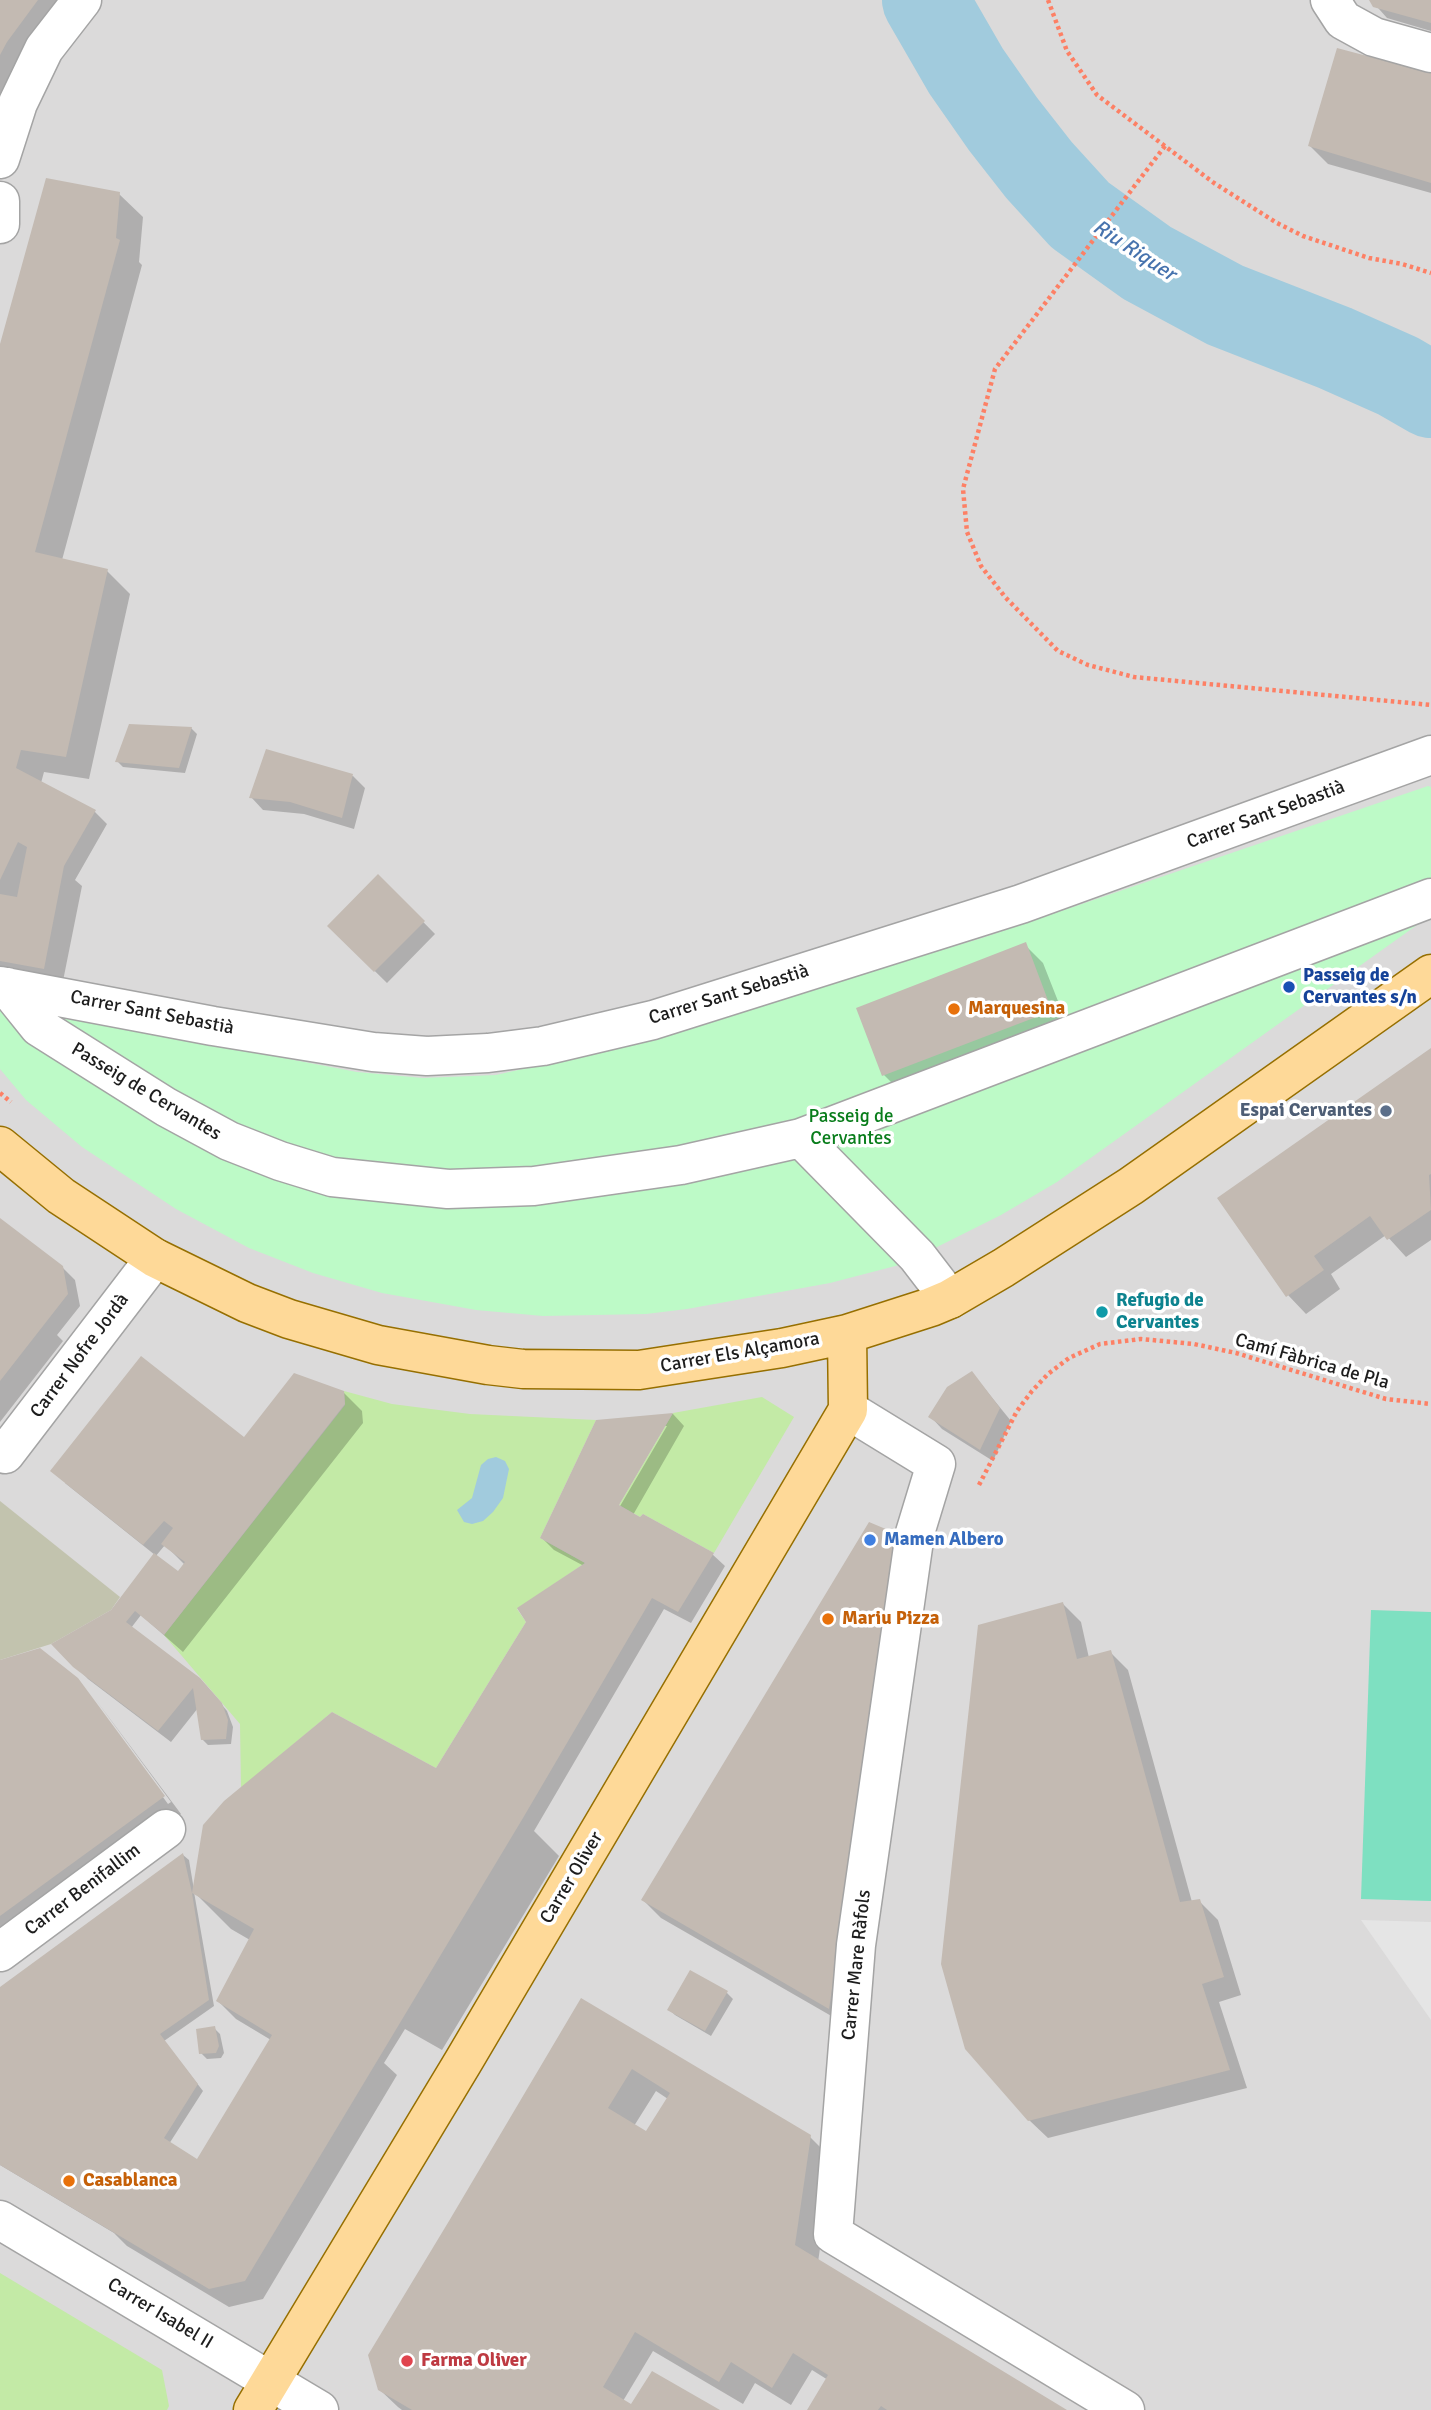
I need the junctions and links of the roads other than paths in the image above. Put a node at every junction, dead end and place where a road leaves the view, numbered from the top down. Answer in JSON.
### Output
{"nodes":[{"id":1,"x":82,"y":0,"type":"edge"},
{"id":2,"x":1330,"y":0,"type":"edge"},
{"id":3,"x":1431,"y":53,"type":"edge"},
{"id":4,"x":0,"y":159,"type":"edge"},
{"id":5,"x":1431,"y":755,"type":"edge"},
{"id":6,"x":1431,"y":898,"type":"edge"},
{"id":7,"x":1431,"y":974,"type":"edge"},
{"id":8,"x":4,"y":986,"type":"edge"},
{"id":9,"x":801,"y":1138,"type":"junction"},
{"id":10,"x":0,"y":1146,"type":"edge"},
{"id":11,"x":155,"y":1258,"type":"junction"},
{"id":12,"x":950,"y":1298,"type":"junction"},
{"id":13,"x":847,"y":1334,"type":"junction"},
{"id":14,"x":848,"y":1410,"type":"junction"},
{"id":15,"x":5,"y":1454,"type":"dead end"},
{"id":16,"x":166,"y":1829,"type":"dead end"},
{"id":17,"x":0,"y":1952,"type":"edge"},
{"id":18,"x":0,"y":2220,"type":"edge"},
{"id":19,"x":262,"y":2395,"type":"edge"},
{"id":20,"x":319,"y":2410,"type":"edge"},
{"id":21,"x":1125,"y":2410,"type":"edge"}],
"edges":[{"from":1,"to":4,"type":"street"},
{"from":2,"to":3,"type":"street"},
{"from":5,"to":8,"type":"street","name":"Carrer Sant Sebastià"},
{"from":6,"to":9,"type":"street","name":"Passeig de Cervantes"},
{"from":7,"to":12,"type":"main road","name":"Carrer Els Alçamora"},
{"from":8,"to":9,"type":"street","name":"Passeig de Cervantes"},
{"from":9,"to":12,"type":"street"},
{"from":10,"to":11,"type":"main road","name":"Carrer Els Alçamora"},
{"from":11,"to":13,"type":"main road","name":"Carrer Els Alçamora"},
{"from":11,"to":15,"type":"street","name":"Carrer Nofre Jordà"},
{"from":12,"to":13,"type":"main road","name":"Carrer Els Alçamora"},
{"from":13,"to":14,"type":"main road"},
{"from":14,"to":19,"type":"main road","name":"Carrer Oliver"},
{"from":14,"to":21,"type":"street","name":"Carrer Mare Ràfols"},
{"from":16,"to":17,"type":"street","name":"Carrer Benifallim"},
{"from":18,"to":19,"type":"street","name":"Carrer Isabel II"},
{"from":19,"to":20,"type":"street","name":"Carrer Isabel II"}]}
